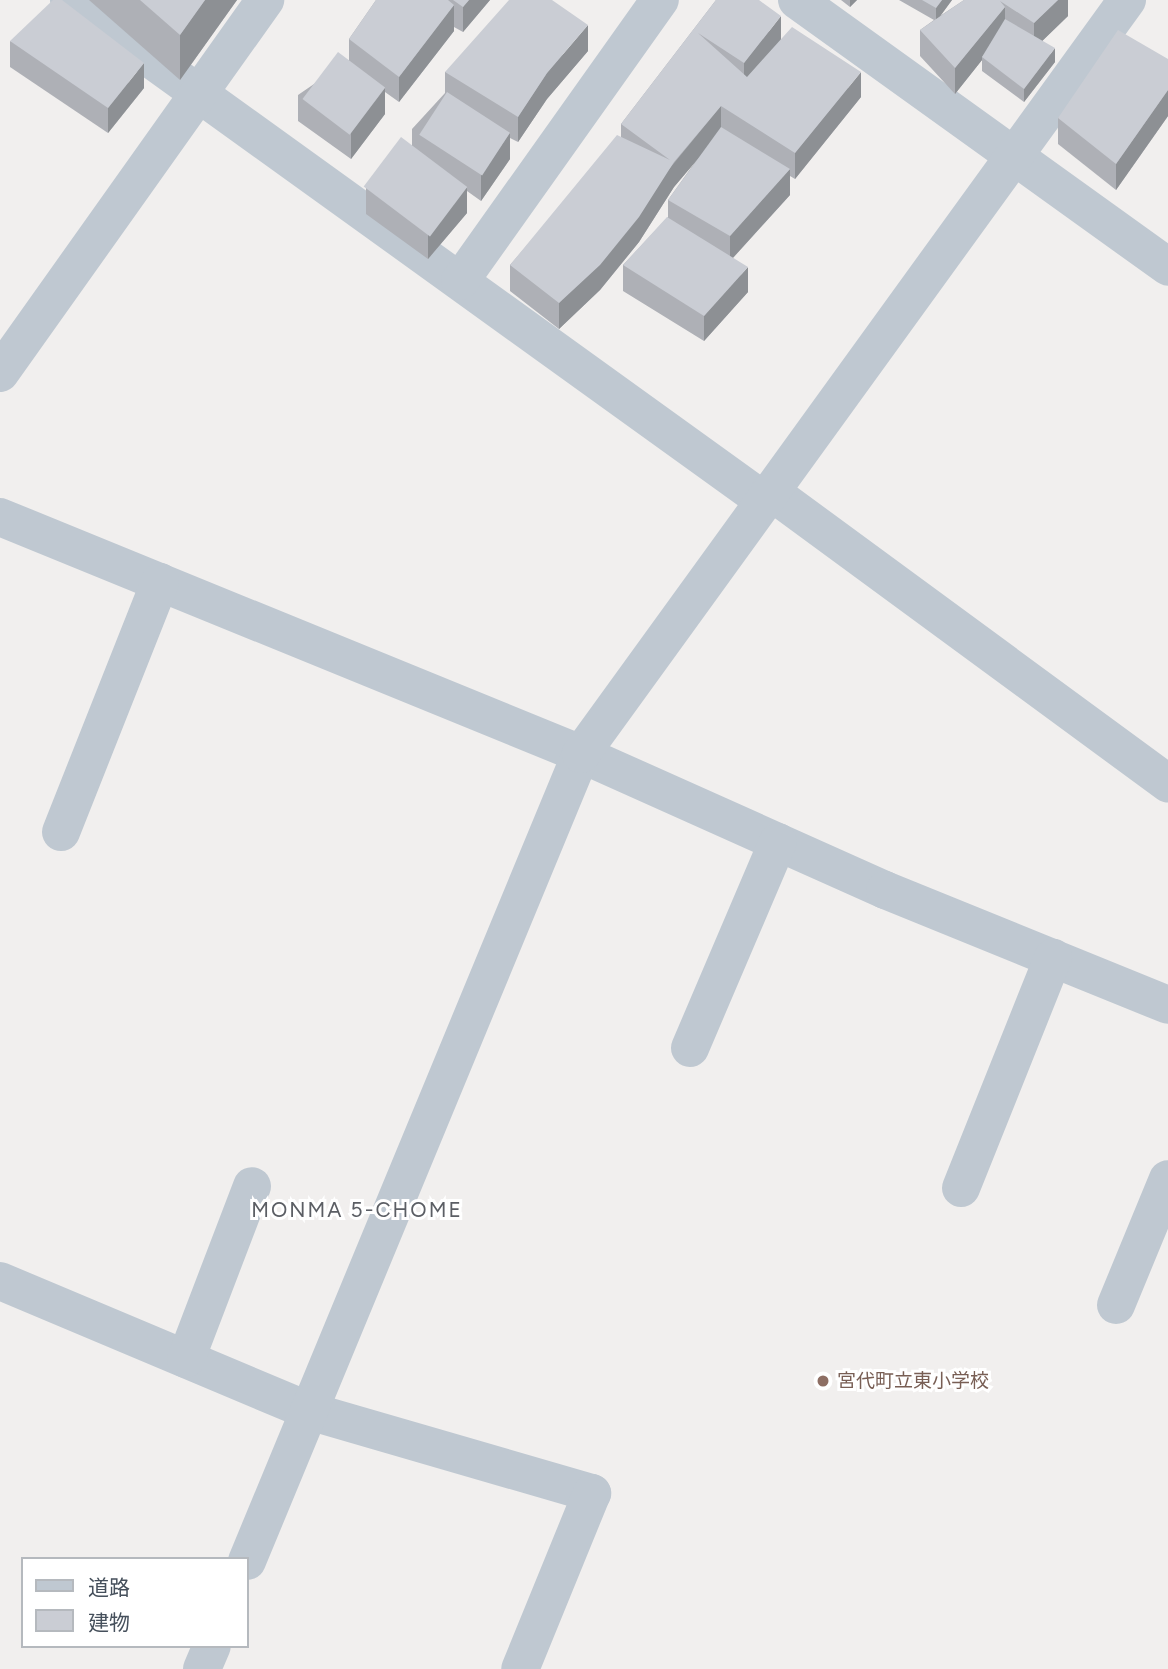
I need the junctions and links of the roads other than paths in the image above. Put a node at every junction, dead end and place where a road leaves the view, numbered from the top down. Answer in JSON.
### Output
{"nodes":[{"id":1,"x":69,"y":0,"type":"edge"},
{"id":2,"x":265,"y":0,"type":"edge"},
{"id":3,"x":660,"y":0,"type":"edge"},
{"id":4,"x":797,"y":0,"type":"edge"},
{"id":5,"x":1127,"y":0,"type":"edge"},
{"id":6,"x":198,"y":93,"type":"junction"},
{"id":7,"x":1014,"y":156,"type":"junction"},
{"id":8,"x":1168,"y":267,"type":"edge"},
{"id":9,"x":460,"y":281,"type":"junction"},
{"id":10,"x":0,"y":373,"type":"edge"},
{"id":11,"x":767,"y":496,"type":"junction"},
{"id":12,"x":0,"y":517,"type":"edge"},
{"id":13,"x":160,"y":582,"type":"junction"},
{"id":14,"x":581,"y":754,"type":"junction"},
{"id":15,"x":1168,"y":783,"type":"edge"},
{"id":16,"x":61,"y":832,"type":"dead end"},
{"id":17,"x":778,"y":842,"type":"junction"},
{"id":18,"x":1053,"y":958,"type":"junction"},
{"id":19,"x":1168,"y":1005,"type":"edge"},
{"id":20,"x":690,"y":1048,"type":"dead end"},
{"id":21,"x":1168,"y":1180,"type":"edge"},
{"id":22,"x":252,"y":1186,"type":"dead end"},
{"id":23,"x":961,"y":1188,"type":"dead end"},
{"id":24,"x":0,"y":1281,"type":"edge"},
{"id":25,"x":1116,"y":1305,"type":"dead end"},
{"id":26,"x":186,"y":1359,"type":"junction"},
{"id":27,"x":309,"y":1410,"type":"junction"},
{"id":28,"x":248,"y":1559,"type":"edge"},
{"id":29,"x":211,"y":1648,"type":"edge"},
{"id":30,"x":202,"y":1669,"type":"edge"},
{"id":31,"x":520,"y":1669,"type":"edge"}],
"edges":[{"from":1,"to":6,"type":"street"},
{"from":2,"to":6,"type":"street"},
{"from":3,"to":9,"type":"street"},
{"from":4,"to":7,"type":"street"},
{"from":5,"to":7,"type":"street"},
{"from":6,"to":9,"type":"street"},
{"from":6,"to":10,"type":"street"},
{"from":7,"to":8,"type":"street"},
{"from":7,"to":11,"type":"street"},
{"from":9,"to":11,"type":"street"},
{"from":11,"to":14,"type":"street"},
{"from":11,"to":15,"type":"street"},
{"from":12,"to":13,"type":"street"},
{"from":13,"to":14,"type":"street"},
{"from":13,"to":16,"type":"street"},
{"from":14,"to":17,"type":"street"},
{"from":14,"to":27,"type":"street"},
{"from":17,"to":18,"type":"street"},
{"from":17,"to":20,"type":"street"},
{"from":18,"to":19,"type":"street"},
{"from":18,"to":23,"type":"street"},
{"from":21,"to":25,"type":"street"},
{"from":22,"to":26,"type":"street"},
{"from":24,"to":26,"type":"street"},
{"from":26,"to":27,"type":"street"},
{"from":27,"to":28,"type":"street"},
{"from":27,"to":31,"type":"street"},
{"from":29,"to":30,"type":"street"}]}
